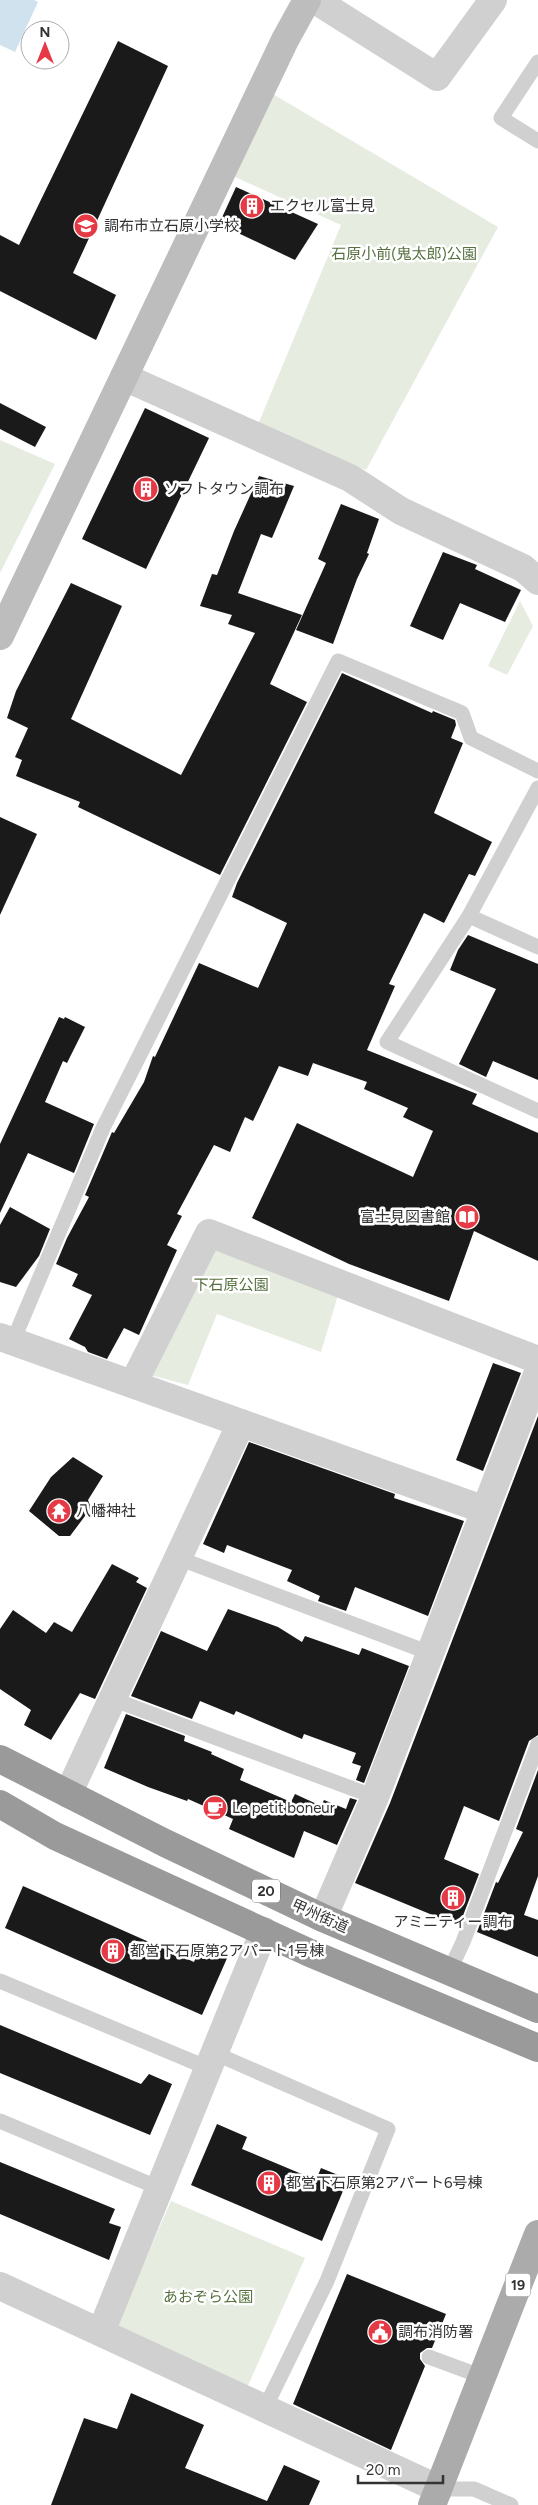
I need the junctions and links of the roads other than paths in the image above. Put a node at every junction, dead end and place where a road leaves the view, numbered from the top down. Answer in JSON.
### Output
{"nodes":[{"id":1,"x":307,"y":0,"type":"edge"},
{"id":2,"x":315,"y":0,"type":"edge"},
{"id":3,"x":493,"y":0,"type":"edge"},
{"id":4,"x":538,"y":62,"type":"edge"},
{"id":5,"x":538,"y":142,"type":"edge"},
{"id":6,"x":124,"y":377,"type":"junction"},
{"id":7,"x":538,"y":581,"type":"edge"},
{"id":8,"x":0,"y":636,"type":"edge"},
{"id":9,"x":538,"y":770,"type":"edge"},
{"id":10,"x":538,"y":788,"type":"edge"},
{"id":11,"x":470,"y":916,"type":"junction"},
{"id":12,"x":538,"y":947,"type":"edge"},
{"id":13,"x":538,"y":1111,"type":"edge"},
{"id":14,"x":6,"y":1339,"type":"edge"},
{"id":15,"x":538,"y":1360,"type":"edge"},
{"id":16,"x":538,"y":1372,"type":"edge"},
{"id":17,"x":133,"y":1384,"type":"junction"},
{"id":18,"x":241,"y":1423,"type":"junction"},
{"id":19,"x":485,"y":1510,"type":"junction"},
{"id":20,"x":178,"y":1558,"type":"junction"},
{"id":21,"x":430,"y":1653,"type":"junction"},
{"id":22,"x":112,"y":1699,"type":"junction"},
{"id":23,"x":538,"y":1744,"type":"edge"},
{"id":24,"x":0,"y":1759,"type":"edge"},
{"id":25,"x":68,"y":1794,"type":"junction"},
{"id":26,"x":375,"y":1797,"type":"junction"},
{"id":27,"x":0,"y":1804,"type":"edge"},
{"id":28,"x":0,"y":1819,"type":"edge"},
{"id":29,"x":55,"y":1836,"type":"junction"},
{"id":30,"x":323,"y":1918,"type":"junction"},
{"id":31,"x":264,"y":1931,"type":"junction"},
{"id":32,"x":449,"y":1972,"type":"junction"},
{"id":33,"x":0,"y":1981,"type":"edge"},
{"id":34,"x":538,"y":2009,"type":"edge"},
{"id":35,"x":538,"y":2048,"type":"edge"},
{"id":36,"x":211,"y":2061,"type":"junction"},
{"id":37,"x":0,"y":2121,"type":"edge"},
{"id":38,"x":159,"y":2188,"type":"junction"},
{"id":39,"x":538,"y":2234,"type":"edge"},
{"id":40,"x":0,"y":2286,"type":"edge"},
{"id":41,"x":101,"y":2332,"type":"junction"},
{"id":42,"x":429,"y":2356,"type":"dead end"},
{"id":43,"x":483,"y":2377,"type":"junction"},
{"id":44,"x":265,"y":2408,"type":"junction"},
{"id":45,"x":436,"y":2497,"type":"edge"},
{"id":46,"x":511,"y":2505,"type":"edge"}],
"edges":[{"from":1,"to":6,"type":"street"},
{"from":2,"to":3,"type":"street"},
{"from":4,"to":5,"type":"lane"},
{"from":6,"to":7,"type":"street"},
{"from":6,"to":8,"type":"street"},
{"from":9,"to":14,"type":"lane"},
{"from":10,"to":11,"type":"lane"},
{"from":11,"to":12,"type":"lane"},
{"from":11,"to":13,"type":"lane"},
{"from":14,"to":17,"type":"street"},
{"from":15,"to":17,"type":"street"},
{"from":16,"to":19,"type":"street"},
{"from":17,"to":18,"type":"street"},
{"from":18,"to":19,"type":"street"},
{"from":18,"to":20,"type":"street"},
{"from":19,"to":21,"type":"street"},
{"from":20,"to":21,"type":"lane"},
{"from":20,"to":22,"type":"street"},
{"from":21,"to":26,"type":"street"},
{"from":22,"to":25,"type":"street"},
{"from":22,"to":26,"type":"lane"},
{"from":23,"to":32,"type":"lane"},
{"from":24,"to":25,"type":"highway","name":"甲州街道","number":"20"},
{"from":25,"to":30,"type":"highway","name":"甲州街道","number":"20"},
{"from":26,"to":30,"type":"street"},
{"from":27,"to":29,"type":"highway","number":"20"},
{"from":28,"to":29,"type":"street"},
{"from":29,"to":31,"type":"highway","number":"20"},
{"from":30,"to":32,"type":"highway","name":"甲州街道","number":"20"},
{"from":31,"to":35,"type":"highway","number":"20"},
{"from":31,"to":36,"type":"street"},
{"from":32,"to":34,"type":"highway","name":"甲州街道","number":"20"},
{"from":33,"to":36,"type":"lane"},
{"from":36,"to":38,"type":"street"},
{"from":36,"to":44,"type":"lane"},
{"from":37,"to":38,"type":"lane"},
{"from":38,"to":41,"type":"street"},
{"from":39,"to":43,"type":"main road","number":"19"},
{"from":40,"to":41,"type":"street"},
{"from":41,"to":44,"type":"street"},
{"from":42,"to":43,"type":"lane"},
{"from":43,"to":45,"type":"main road","number":"19"},
{"from":44,"to":45,"type":"street"},
{"from":45,"to":46,"type":"lane"}]}
